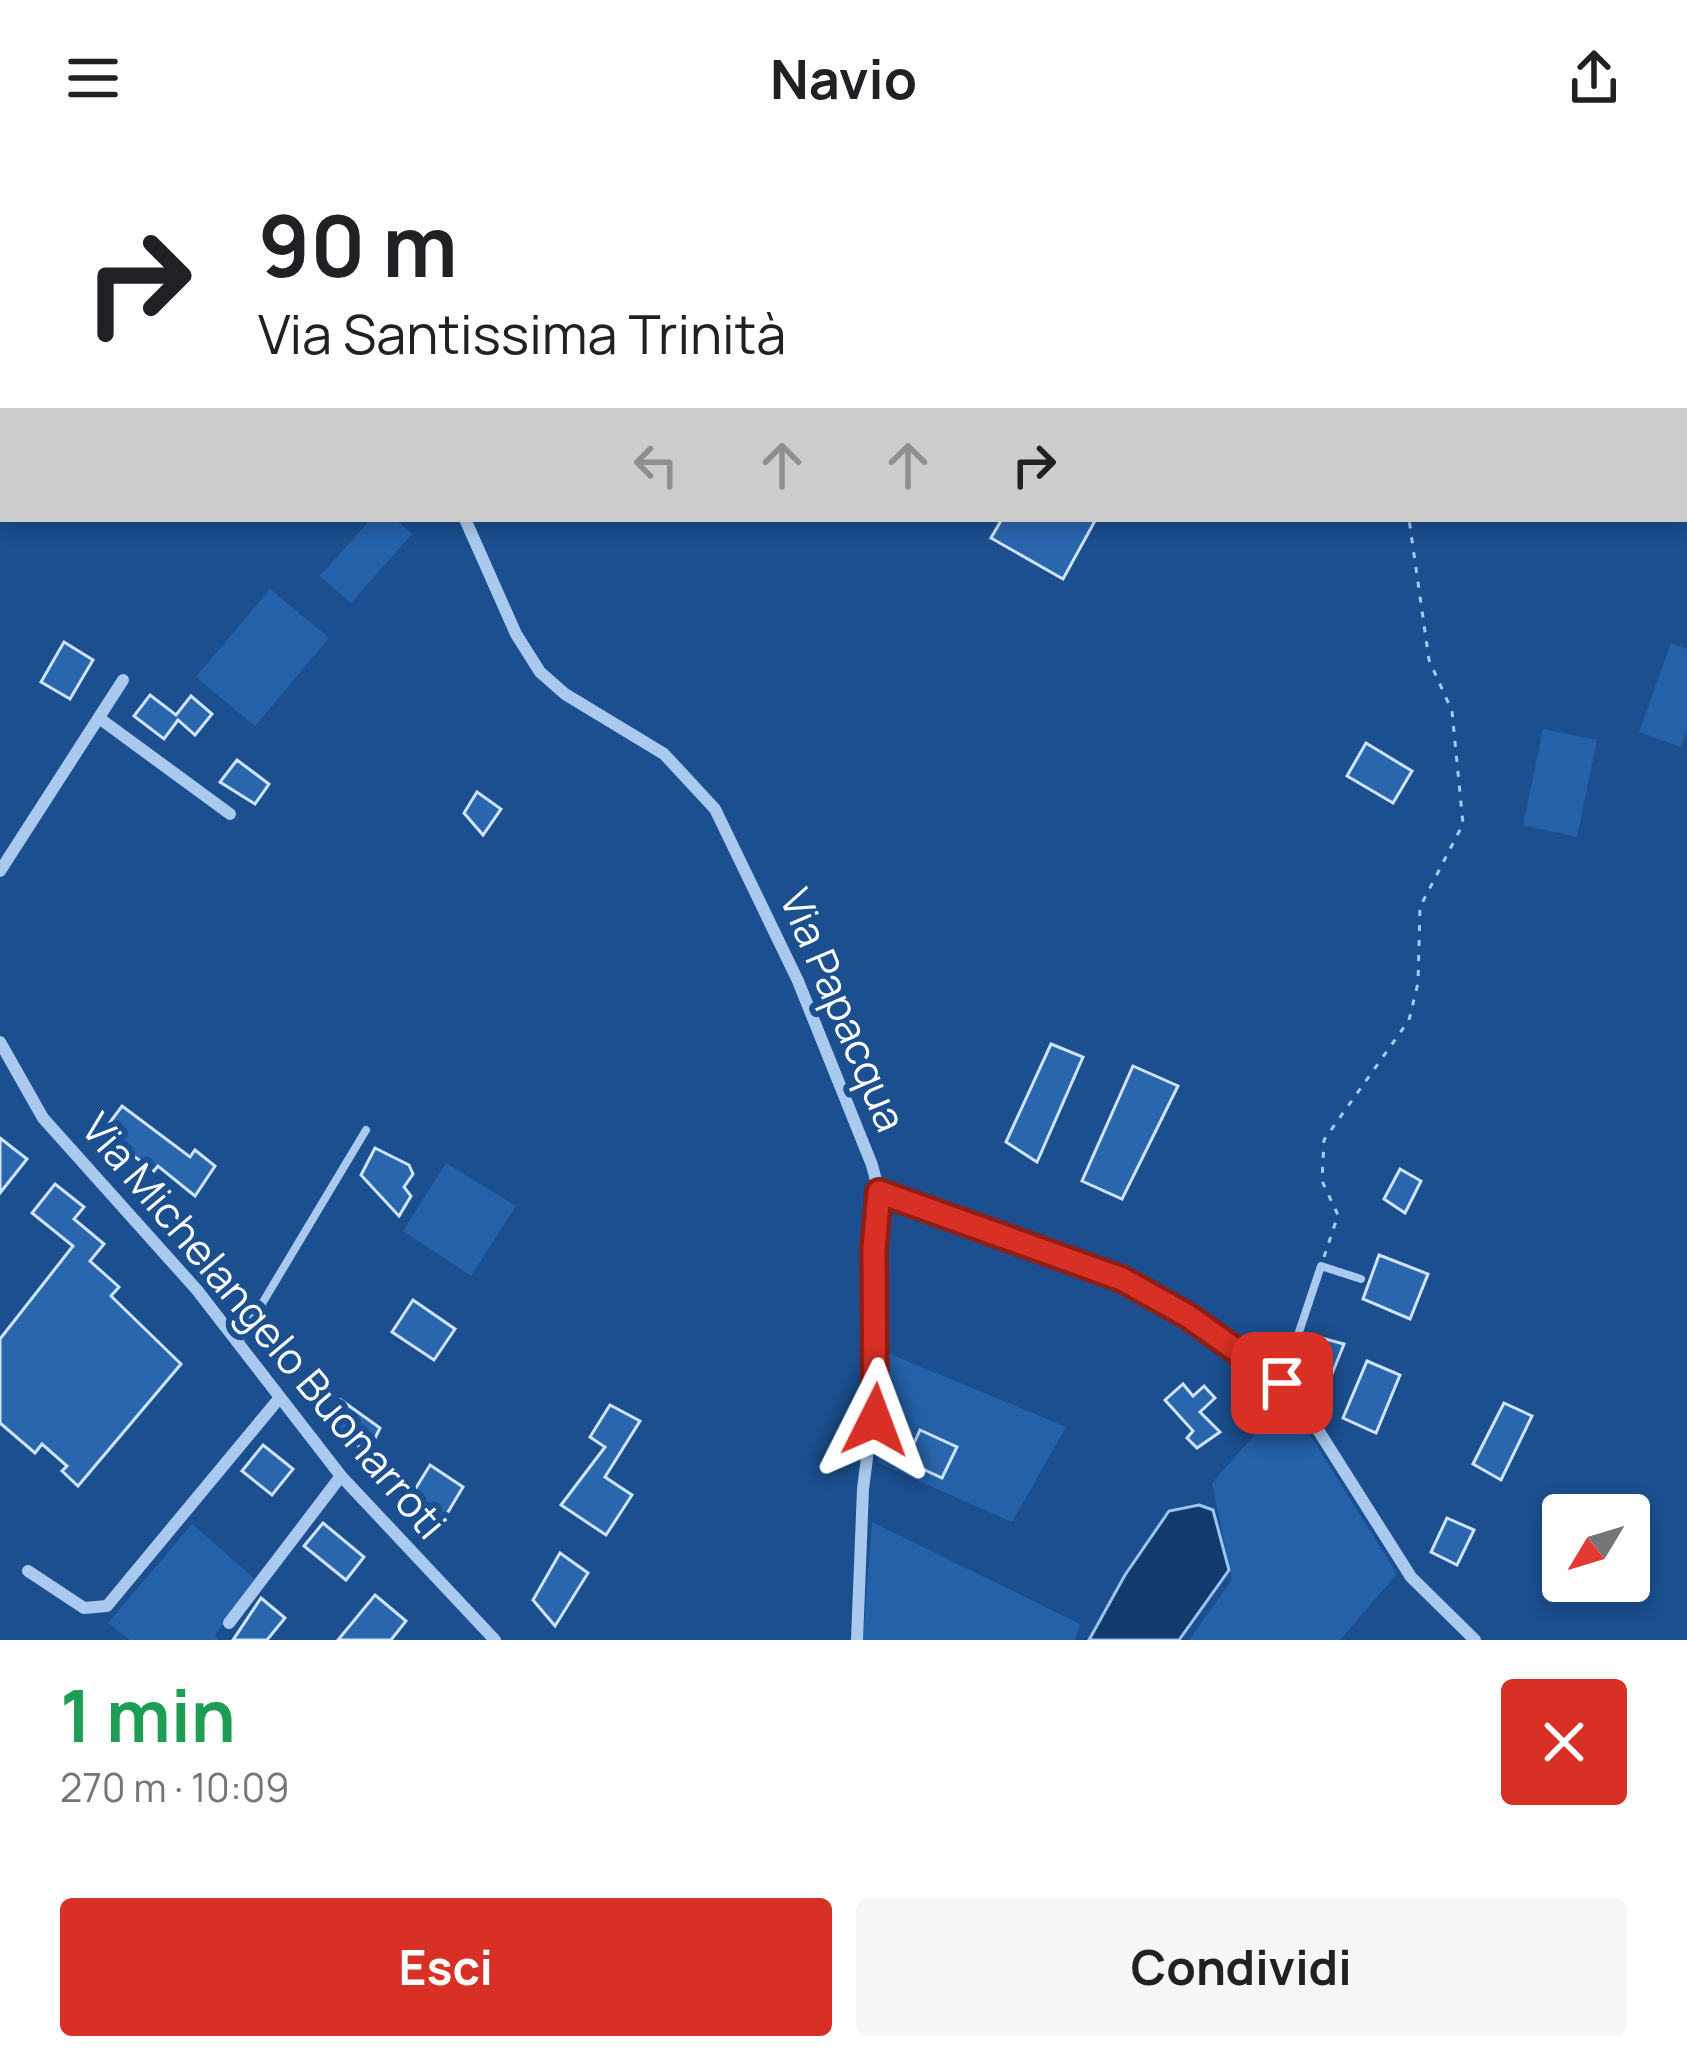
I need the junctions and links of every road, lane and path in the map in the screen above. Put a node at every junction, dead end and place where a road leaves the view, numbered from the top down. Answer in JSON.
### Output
{"nodes":[{"id":1,"x":466,"y":522,"type":"edge"},
{"id":2,"x":1409,"y":522,"type":"edge"},
{"id":3,"x":123,"y":680,"type":"dead end"},
{"id":4,"x":99,"y":718,"type":"junction"},
{"id":5,"x":230,"y":814,"type":"dead end"},
{"id":6,"x":0,"y":871,"type":"edge"},
{"id":7,"x":0,"y":1042,"type":"edge"},
{"id":8,"x":366,"y":1130,"type":"dead end"},
{"id":9,"x":879,"y":1192,"type":"junction"},
{"id":10,"x":1321,"y":1266,"type":"junction"},
{"id":11,"x":1361,"y":1279,"type":"dead end"},
{"id":12,"x":238,"y":1344,"type":"junction"},
{"id":13,"x":1282,"y":1383,"type":"junction"},
{"id":14,"x":277,"y":1400,"type":"junction"},
{"id":15,"x":341,"y":1477,"type":"junction"},
{"id":16,"x":28,"y":1571,"type":"dead end"},
{"id":17,"x":229,"y":1623,"type":"dead end"},
{"id":18,"x":495,"y":1640,"type":"edge"},
{"id":19,"x":857,"y":1640,"type":"edge"},
{"id":20,"x":1474,"y":1640,"type":"edge"}],
"edges":[{"from":1,"to":9,"type":"street","name":"Via Papacqua"},
{"from":2,"to":10,"type":"path"},
{"from":3,"to":4,"type":"street"},
{"from":4,"to":5,"type":"street"},
{"from":4,"to":6,"type":"street"},
{"from":7,"to":12,"type":"street","name":"Via Michelangelo Buonarroti"},
{"from":8,"to":12,"type":"lane"},
{"from":9,"to":13,"type":"street"},
{"from":9,"to":19,"type":"street","name":"Via Papacqua"},
{"from":10,"to":11,"type":"lane"},
{"from":10,"to":13,"type":"lane"},
{"from":12,"to":14,"type":"street","name":"Via Michelangelo Buonarroti"},
{"from":13,"to":20,"type":"street"},
{"from":14,"to":15,"type":"street","name":"Via Michelangelo Buonarroti"},
{"from":14,"to":16,"type":"street"},
{"from":15,"to":17,"type":"street"},
{"from":15,"to":18,"type":"street","name":"Via Michelangelo Buonarroti"}]}
